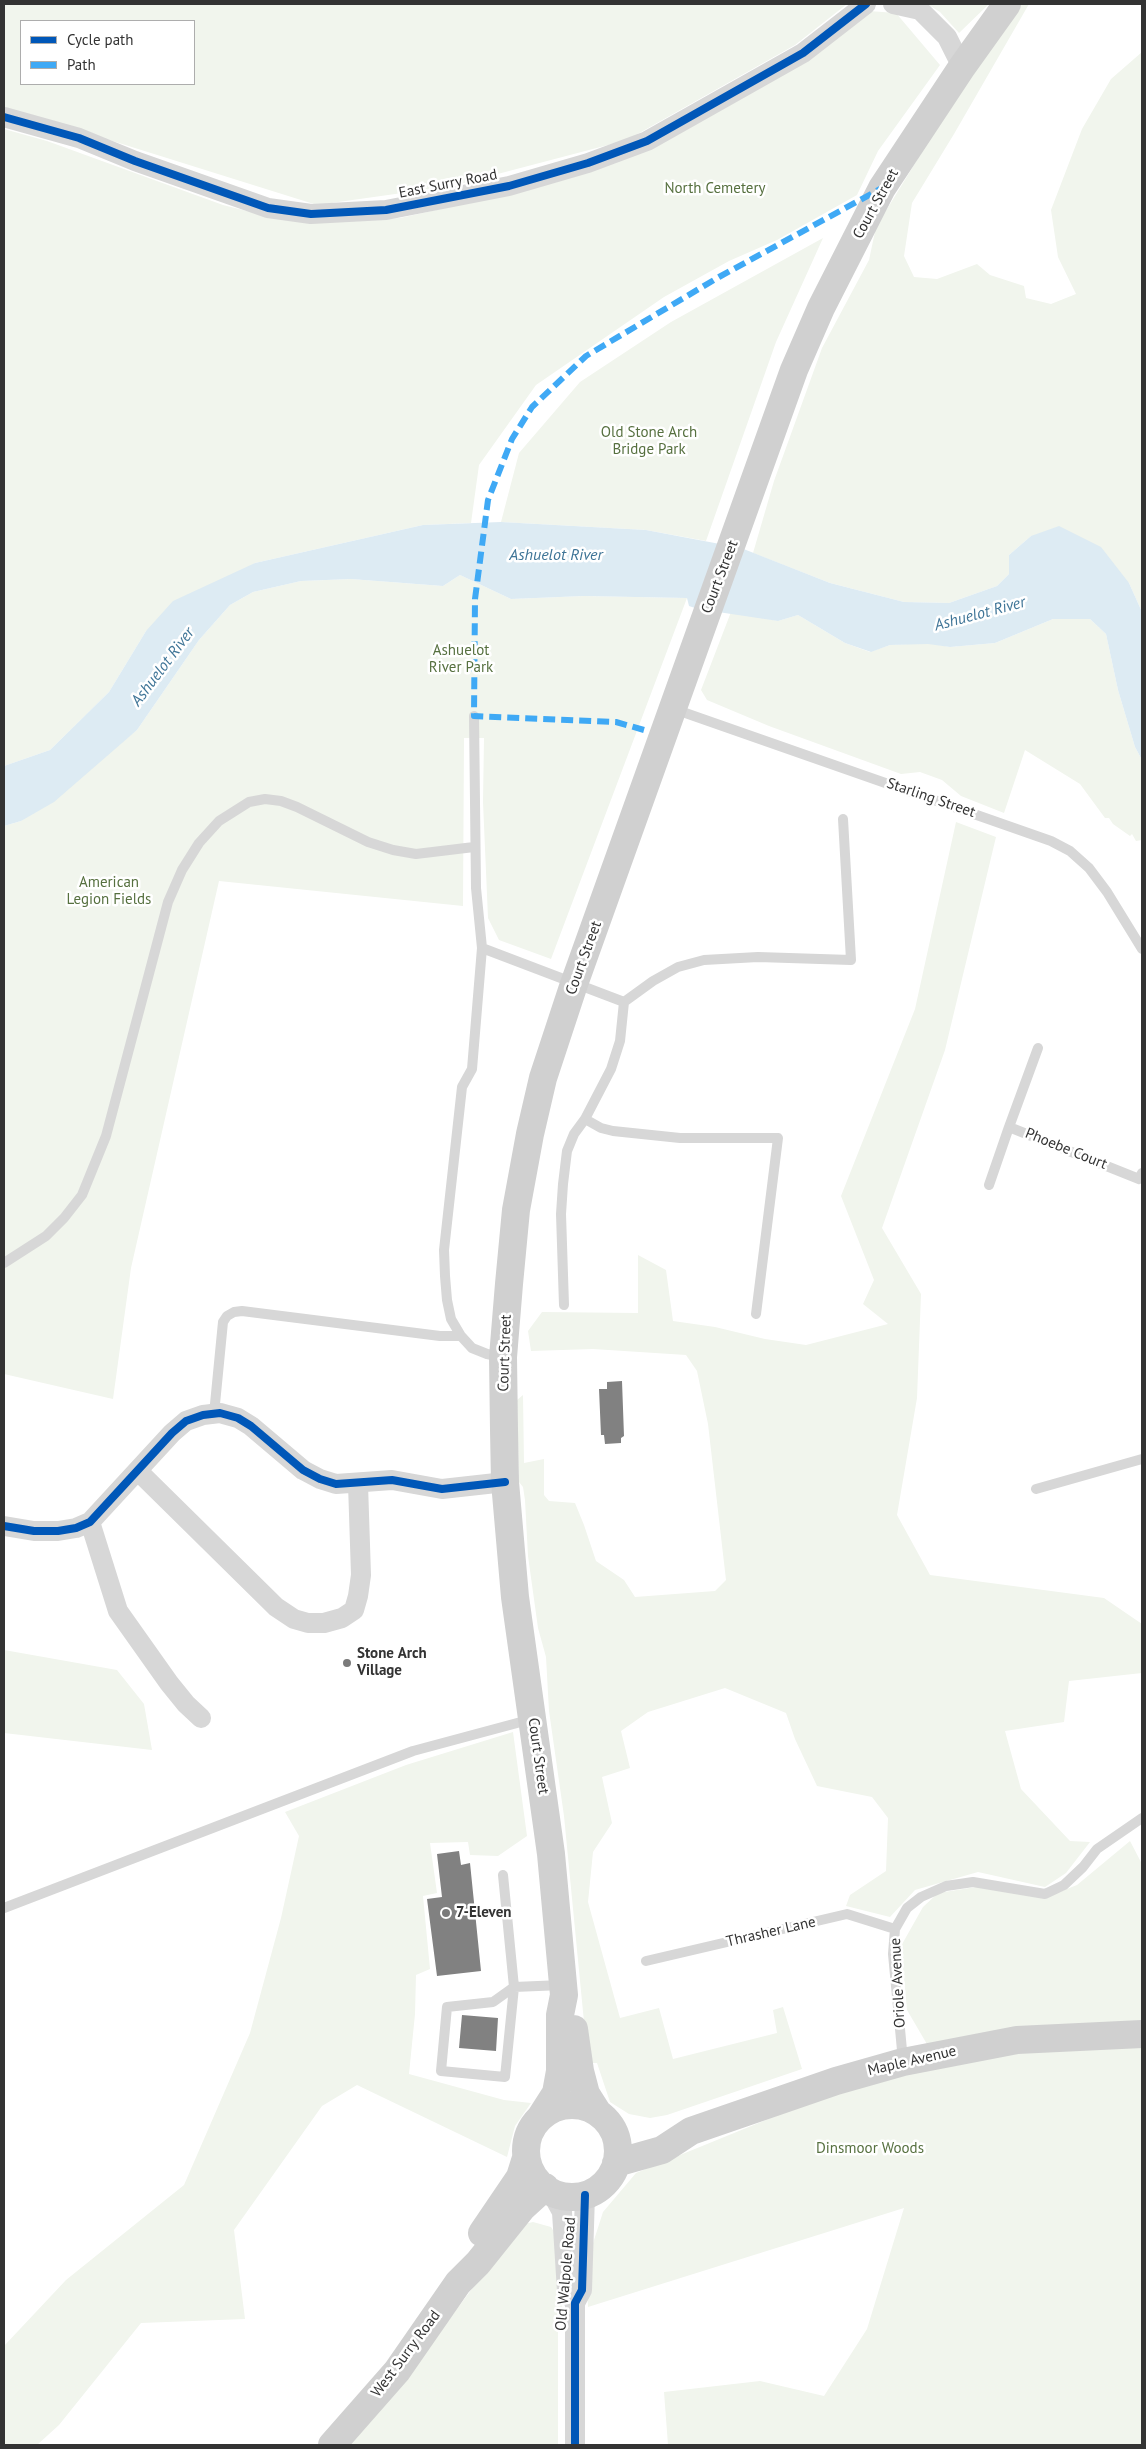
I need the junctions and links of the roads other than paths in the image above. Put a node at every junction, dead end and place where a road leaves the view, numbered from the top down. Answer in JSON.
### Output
{"nodes":[{"id":1,"x":866,"y":4,"type":"edge"},
{"id":2,"x":893,"y":4,"type":"edge"},
{"id":3,"x":1007,"y":4,"type":"edge"},
{"id":4,"x":962,"y":67,"type":"junction"},
{"id":5,"x":4,"y":117,"type":"edge"},
{"id":6,"x":674,"y":709,"type":"junction"},
{"id":7,"x":474,"y":716,"type":"dead end"},
{"id":8,"x":843,"y":819,"type":"dead end"},
{"id":9,"x":474,"y":848,"type":"junction"},
{"id":10,"x":482,"y":948,"type":"junction"},
{"id":11,"x":1142,"y":949,"type":"edge"},
{"id":12,"x":574,"y":984,"type":"junction"},
{"id":13,"x":624,"y":1002,"type":"junction"},
{"id":14,"x":1038,"y":1048,"type":"dead end"},
{"id":15,"x":586,"y":1119,"type":"junction"},
{"id":16,"x":1009,"y":1126,"type":"junction"},
{"id":17,"x":1142,"y":1173,"type":"edge"},
{"id":18,"x":989,"y":1185,"type":"dead end"},
{"id":19,"x":4,"y":1263,"type":"edge"},
{"id":20,"x":564,"y":1305,"type":"dead end"},
{"id":21,"x":756,"y":1314,"type":"dead end"},
{"id":22,"x":461,"y":1336,"type":"junction"},
{"id":23,"x":503,"y":1357,"type":"junction"},
{"id":24,"x":214,"y":1414,"type":"junction"},
{"id":25,"x":1142,"y":1459,"type":"edge"},
{"id":26,"x":138,"y":1471,"type":"junction"},
{"id":27,"x":506,"y":1482,"type":"junction"},
{"id":28,"x":358,"y":1484,"type":"junction"},
{"id":29,"x":1036,"y":1489,"type":"dead end"},
{"id":30,"x":90,"y":1522,"type":"junction"},
{"id":31,"x":4,"y":1526,"type":"edge"},
{"id":32,"x":201,"y":1718,"type":"dead end"},
{"id":33,"x":533,"y":1719,"type":"junction"},
{"id":34,"x":1142,"y":1818,"type":"edge"},
{"id":35,"x":503,"y":1875,"type":"dead end"},
{"id":36,"x":4,"y":1908,"type":"edge"},
{"id":37,"x":895,"y":1929,"type":"junction"},
{"id":38,"x":646,"y":1961,"type":"dead end"},
{"id":39,"x":514,"y":1987,"type":"junction"},
{"id":40,"x":564,"y":1990,"type":"junction"},
{"id":41,"x":1142,"y":2034,"type":"edge"},
{"id":42,"x":903,"y":2062,"type":"junction"},
{"id":43,"x":598,"y":2113,"type":"junction"},
{"id":44,"x":540,"y":2118,"type":"junction"},
{"id":45,"x":616,"y":2151,"type":"junction"},
{"id":46,"x":526,"y":2158,"type":"junction"},
{"id":47,"x":548,"y":2190,"type":"junction"},
{"id":48,"x":585,"y":2195,"type":"junction"},
{"id":49,"x":458,"y":2283,"type":"junction"},
{"id":50,"x":575,"y":2303,"type":"junction"},
{"id":51,"x":332,"y":2445,"type":"edge"},
{"id":52,"x":575,"y":2445,"type":"edge"}],
"edges":[{"from":1,"to":5,"type":"street","name":"East Surry Road"},
{"from":2,"to":4,"type":"street"},
{"from":3,"to":4,"type":"main road","name":"Court Street"},
{"from":4,"to":6,"type":"main road","name":"Court Street"},
{"from":6,"to":11,"type":"lane","name":"Starling Street"},
{"from":6,"to":12,"type":"main road","name":"Court Street"},
{"from":7,"to":9,"type":"lane"},
{"from":8,"to":13,"type":"lane"},
{"from":9,"to":10,"type":"lane"},
{"from":9,"to":19,"type":"lane"},
{"from":10,"to":12,"type":"lane"},
{"from":10,"to":22,"type":"lane"},
{"from":12,"to":13,"type":"lane"},
{"from":12,"to":23,"type":"main road","name":"Court Street"},
{"from":13,"to":15,"type":"lane"},
{"from":14,"to":16,"type":"lane","name":"Phoebe Court"},
{"from":15,"to":20,"type":"lane"},
{"from":15,"to":21,"type":"lane"},
{"from":16,"to":17,"type":"lane","name":"Phoebe Court"},
{"from":16,"to":18,"type":"lane"},
{"from":22,"to":23,"type":"lane"},
{"from":22,"to":24,"type":"lane"},
{"from":23,"to":27,"type":"main road","name":"Court Street"},
{"from":24,"to":26,"type":"street"},
{"from":24,"to":28,"type":"street"},
{"from":25,"to":29,"type":"lane"},
{"from":26,"to":28,"type":"street"},
{"from":26,"to":30,"type":"street"},
{"from":27,"to":28,"type":"street"},
{"from":27,"to":33,"type":"main road","name":"Court Street"},
{"from":30,"to":31,"type":"street"},
{"from":30,"to":32,"type":"street"},
{"from":33,"to":36,"type":"lane"},
{"from":33,"to":40,"type":"main road","name":"Court Street"},
{"from":34,"to":37,"type":"lane","name":"Oriole Avenue"},
{"from":35,"to":39,"type":"lane"},
{"from":37,"to":38,"type":"lane","name":"Thrasher Lane"},
{"from":37,"to":42,"type":"lane","name":"Oriole Avenue"},
{"from":39,"to":39,"type":"lane"},
{"from":39,"to":40,"type":"lane"},
{"from":40,"to":43,"type":"main road","name":"Court Street"},
{"from":40,"to":44,"type":"main road","name":"Court Street"},
{"from":41,"to":42,"type":"main road","name":"Maple Avenue"},
{"from":42,"to":45,"type":"main road","name":"Maple Avenue"},
{"from":43,"to":44,"type":"main road"},
{"from":43,"to":45,"type":"main road"},
{"from":44,"to":46,"type":"main road"},
{"from":45,"to":48,"type":"main road"},
{"from":46,"to":47,"type":"main road"},
{"from":46,"to":49,"type":"main road","name":"West Surry Road"},
{"from":47,"to":48,"type":"main road"},
{"from":47,"to":49,"type":"main road","name":"West Surry Road"},
{"from":47,"to":50,"type":"street","name":"Old Walpole Road"},
{"from":48,"to":50,"type":"street","name":"Old Walpole Road"},
{"from":49,"to":51,"type":"main road","name":"West Surry Road"},
{"from":50,"to":52,"type":"street","name":"Old Walpole Road"}]}
